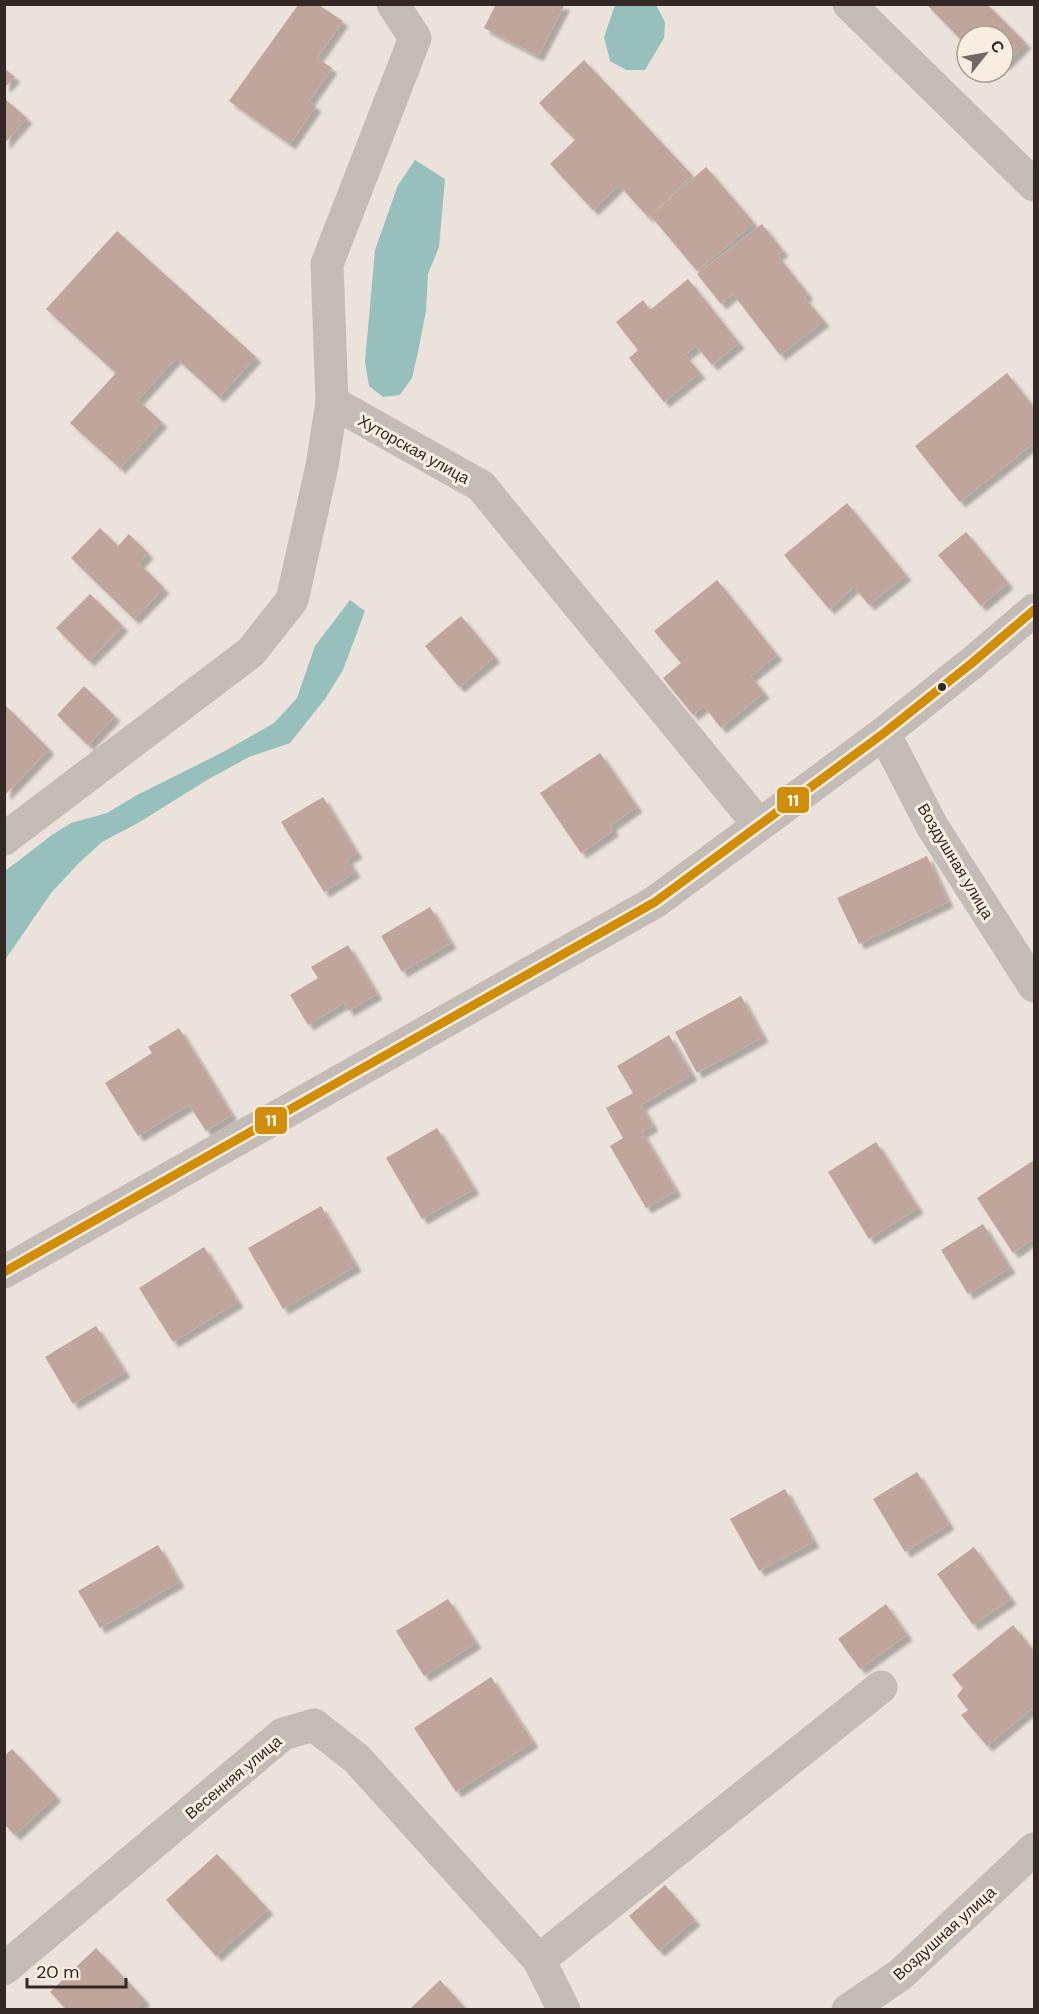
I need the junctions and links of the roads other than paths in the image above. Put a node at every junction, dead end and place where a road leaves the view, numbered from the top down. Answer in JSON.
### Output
{"nodes":[{"id":1,"x":393,"y":4,"type":"edge"},
{"id":2,"x":849,"y":4,"type":"edge"},
{"id":3,"x":1035,"y":185,"type":"edge"},
{"id":4,"x":332,"y":402,"type":"junction"},
{"id":5,"x":1035,"y":610,"type":"edge"},
{"id":6,"x":884,"y":733,"type":"junction"},
{"id":7,"x":759,"y":825,"type":"junction"},
{"id":8,"x":4,"y":839,"type":"edge"},
{"id":9,"x":1035,"y":986,"type":"edge"},
{"id":10,"x":4,"y":1272,"type":"edge"},
{"id":11,"x":881,"y":1687,"type":"dead end"},
{"id":12,"x":1035,"y":1849,"type":"edge"},
{"id":13,"x":539,"y":1960,"type":"junction"},
{"id":14,"x":4,"y":1969,"type":"edge"},
{"id":15,"x":564,"y":2010,"type":"edge"},
{"id":16,"x":848,"y":2010,"type":"edge"}],
"edges":[{"from":1,"to":4,"type":"street"},
{"from":2,"to":3,"type":"street"},
{"from":4,"to":7,"type":"street","name":"Хуторская улица"},
{"from":4,"to":8,"type":"street"},
{"from":5,"to":6,"type":"street"},
{"from":6,"to":7,"type":"street"},
{"from":6,"to":9,"type":"street","name":"Воздушная улица"},
{"from":7,"to":10,"type":"street"},
{"from":11,"to":13,"type":"street"},
{"from":12,"to":16,"type":"street","name":"Воздушная улица"},
{"from":13,"to":14,"type":"street","name":"Весенняя улица"},
{"from":13,"to":15,"type":"street","name":"Весенняя улица"}]}
